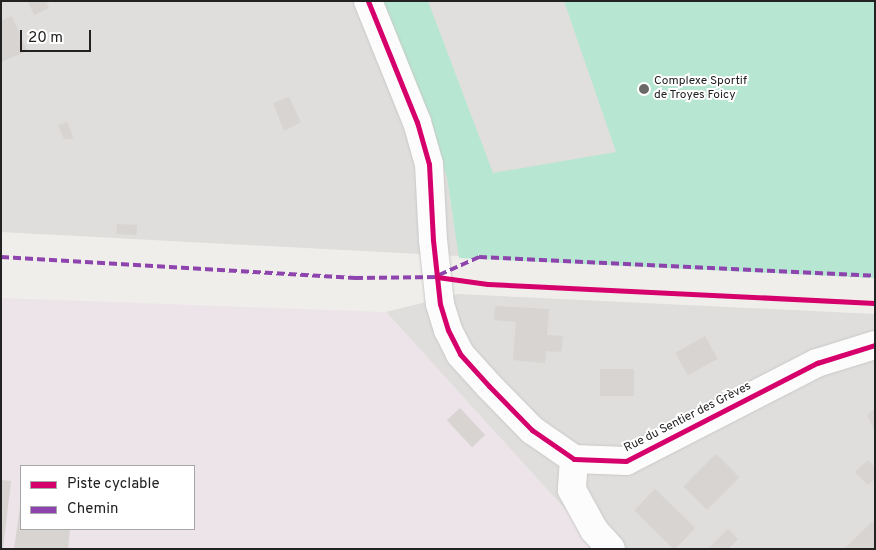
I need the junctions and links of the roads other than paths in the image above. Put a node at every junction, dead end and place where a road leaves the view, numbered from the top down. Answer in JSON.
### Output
{"nodes":[{"id":1,"x":368,"y":1,"type":"edge"},
{"id":2,"x":875,"y":345,"type":"edge"},
{"id":3,"x":574,"y":459,"type":"junction"},
{"id":4,"x":611,"y":549,"type":"edge"}],
"edges":[{"from":1,"to":3,"type":"street"},
{"from":2,"to":3,"type":"street","name":"Rue du Sentier des Grèves"},
{"from":3,"to":4,"type":"street"}]}
